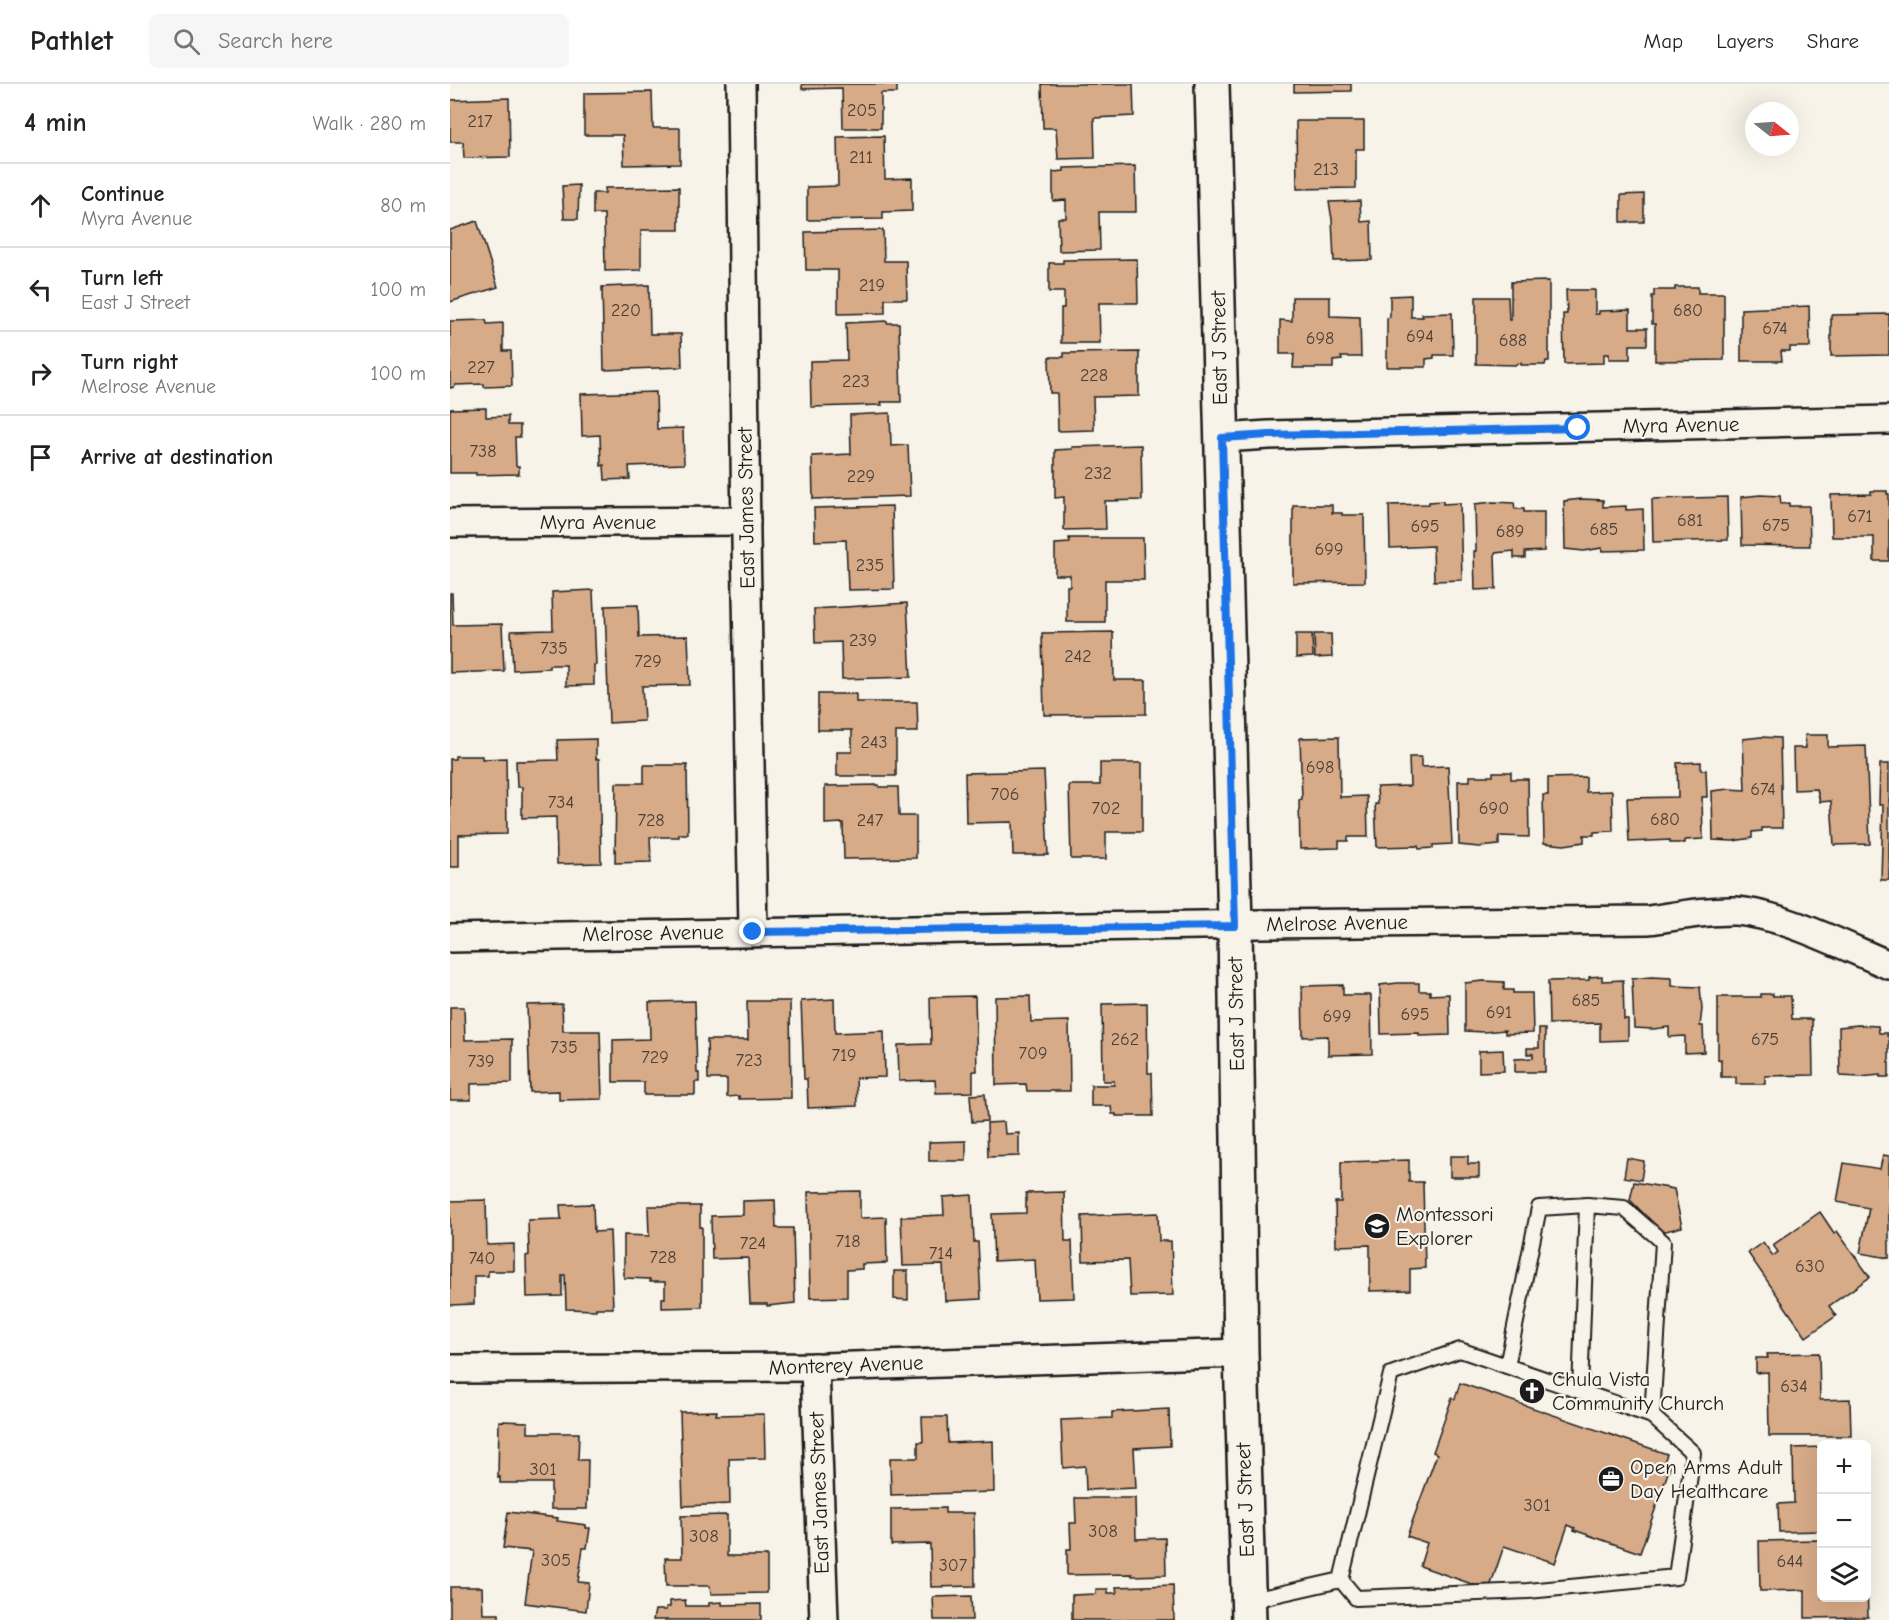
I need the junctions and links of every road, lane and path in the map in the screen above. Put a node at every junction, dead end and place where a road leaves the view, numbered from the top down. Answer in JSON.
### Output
{"nodes":[{"id":1,"x":741,"y":84,"type":"edge"},
{"id":2,"x":1212,"y":84,"type":"edge"},
{"id":3,"x":1889,"y":420,"type":"edge"},
{"id":4,"x":1222,"y":438,"type":"junction"},
{"id":5,"x":746,"y":521,"type":"junction"},
{"id":6,"x":450,"y":523,"type":"edge"},
{"id":7,"x":1235,"y":926,"type":"junction"},
{"id":8,"x":753,"y":932,"type":"junction"},
{"id":9,"x":450,"y":938,"type":"edge"},
{"id":10,"x":1889,"y":965,"type":"edge"},
{"id":11,"x":1587,"y":1205,"type":"junction"},
{"id":12,"x":1241,"y":1353,"type":"junction"},
{"id":13,"x":1507,"y":1366,"type":"junction"},
{"id":14,"x":815,"y":1367,"type":"junction"},
{"id":15,"x":450,"y":1369,"type":"edge"},
{"id":16,"x":1580,"y":1391,"type":"junction"},
{"id":17,"x":1652,"y":1416,"type":"junction"},
{"id":18,"x":1341,"y":1580,"type":"junction"},
{"id":19,"x":1248,"y":1611,"type":"edge"},
{"id":20,"x":824,"y":1620,"type":"edge"}],
"edges":[{"from":1,"to":5,"type":"street","name":"East James Street"},
{"from":2,"to":4,"type":"street","name":"East J Street"},
{"from":3,"to":4,"type":"street","name":"Myra Avenue"},
{"from":4,"to":7,"type":"street","name":"East J Street"},
{"from":5,"to":6,"type":"street","name":"Myra Avenue"},
{"from":5,"to":8,"type":"street","name":"East James Street"},
{"from":7,"to":8,"type":"street","name":"Melrose Avenue"},
{"from":7,"to":10,"type":"street","name":"Melrose Avenue"},
{"from":7,"to":12,"type":"street","name":"East J Street"},
{"from":8,"to":9,"type":"street","name":"Melrose Avenue"},
{"from":11,"to":13,"type":"lane"},
{"from":11,"to":16,"type":"lane"},
{"from":11,"to":17,"type":"lane"},
{"from":12,"to":14,"type":"street","name":"Monterey Avenue"},
{"from":12,"to":19,"type":"street","name":"East J Street"},
{"from":13,"to":16,"type":"lane"},
{"from":13,"to":18,"type":"lane"},
{"from":14,"to":15,"type":"street","name":"Monterey Avenue"},
{"from":14,"to":20,"type":"street","name":"East James Street"},
{"from":16,"to":17,"type":"lane"},
{"from":17,"to":18,"type":"lane"},
{"from":18,"to":19,"type":"lane"}]}
